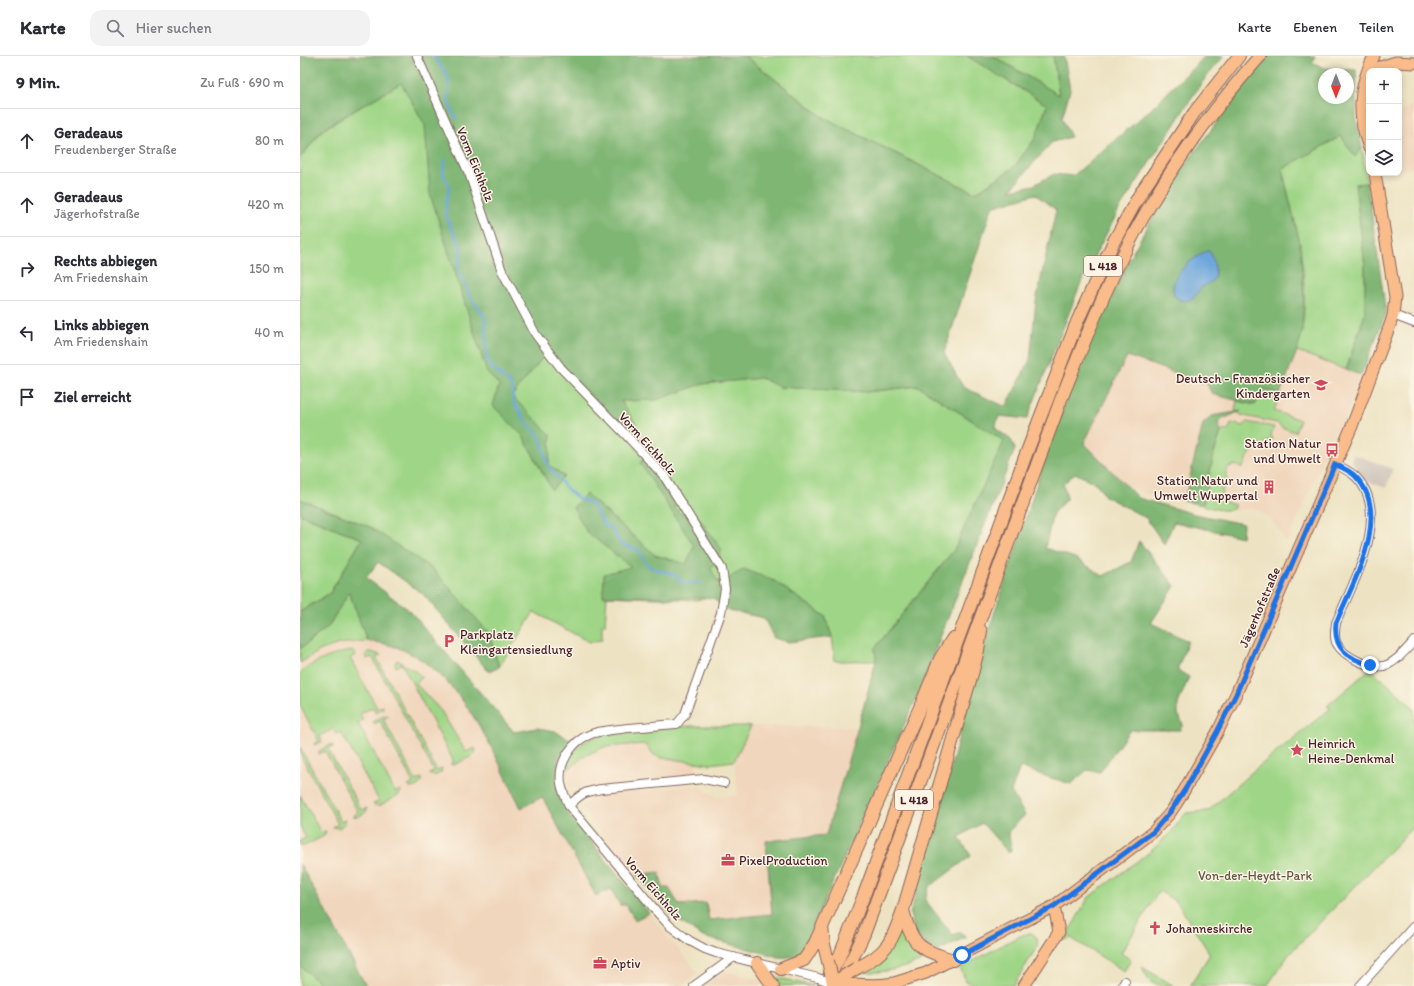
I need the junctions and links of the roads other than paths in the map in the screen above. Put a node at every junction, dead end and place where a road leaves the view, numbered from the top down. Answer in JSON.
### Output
{"nodes":[{"id":1,"x":417,"y":56,"type":"edge"},
{"id":2,"x":1239,"y":56,"type":"edge"},
{"id":3,"x":1260,"y":56,"type":"edge"},
{"id":4,"x":1374,"y":56,"type":"edge"},
{"id":5,"x":1385,"y":56,"type":"edge"},
{"id":6,"x":1414,"y":63,"type":"edge"},
{"id":7,"x":1377,"y":68,"type":"edge"},
{"id":8,"x":1381,"y":68,"type":"edge"},
{"id":9,"x":1366,"y":140,"type":"edge"},
{"id":10,"x":1375,"y":176,"type":"edge"},
{"id":11,"x":1393,"y":315,"type":"junction"},
{"id":12,"x":1414,"y":323,"type":"edge"},
{"id":13,"x":1335,"y":464,"type":"junction"},
{"id":14,"x":969,"y":611,"type":"junction"},
{"id":15,"x":983,"y":611,"type":"junction"},
{"id":16,"x":1414,"y":641,"type":"edge"},
{"id":17,"x":724,"y":783,"type":"dead end"},
{"id":18,"x":570,"y":806,"type":"junction"},
{"id":19,"x":1054,"y":906,"type":"junction"},
{"id":20,"x":903,"y":910,"type":"junction"},
{"id":21,"x":822,"y":926,"type":"junction"},
{"id":22,"x":1414,"y":926,"type":"edge"},
{"id":23,"x":734,"y":957,"type":"junction"},
{"id":24,"x":953,"y":960,"type":"junction"},
{"id":25,"x":757,"y":963,"type":"junction"},
{"id":26,"x":781,"y":969,"type":"junction"},
{"id":27,"x":832,"y":984,"type":"edge"},
{"id":28,"x":878,"y":985,"type":"edge"},
{"id":29,"x":894,"y":985,"type":"edge"},
{"id":30,"x":694,"y":986,"type":"edge"},
{"id":31,"x":773,"y":986,"type":"edge"},
{"id":32,"x":1024,"y":986,"type":"edge"},
{"id":33,"x":1360,"y":986,"type":"edge"}],
"edges":[{"from":1,"to":18,"type":"street","name":"Vorm Eichholz"},
{"from":2,"to":14,"type":"highway","number":"L 418"},
{"from":3,"to":15,"type":"highway","number":"L 418"},
{"from":4,"to":9,"type":"main road"},
{"from":5,"to":7,"type":"main road"},
{"from":6,"to":8,"type":"main road"},
{"from":10,"to":11,"type":"main road","name":"Jägerhofstraße"},
{"from":11,"to":12,"type":"street"},
{"from":11,"to":13,"type":"main road","name":"Jägerhofstraße"},
{"from":13,"to":16,"type":"street"},
{"from":13,"to":19,"type":"main road","name":"Jägerhofstraße"},
{"from":14,"to":21,"type":"highway"},
{"from":14,"to":27,"type":"highway","number":"L 418"},
{"from":15,"to":20,"type":"highway"},
{"from":15,"to":27,"type":"highway","number":"L 418"},
{"from":17,"to":18,"type":"street"},
{"from":18,"to":23,"type":"street","name":"Vorm Eichholz"},
{"from":19,"to":24,"type":"main road","name":"Jägerhofstraße"},
{"from":19,"to":32,"type":"main road"},
{"from":20,"to":24,"type":"highway"},
{"from":20,"to":27,"type":"highway","bridge":true},
{"from":21,"to":26,"type":"highway"},
{"from":21,"to":27,"type":"highway","bridge":true},
{"from":22,"to":33,"type":"street"},
{"from":23,"to":25,"type":"street","name":"Vorm Eichholz"},
{"from":23,"to":30,"type":"street"},
{"from":24,"to":29,"type":"main road","name":"Jägerhofstraße"},
{"from":25,"to":26,"type":"street","name":"Vorm Eichholz"},
{"from":25,"to":31,"type":"highway"},
{"from":26,"to":27,"type":"street","name":"Vorm Eichholz"},
{"from":27,"to":28,"type":"main road","name":"Jägerhofstraße"},
{"from":28,"to":29,"type":"main road","name":"Jägerhofstraße"}]}
